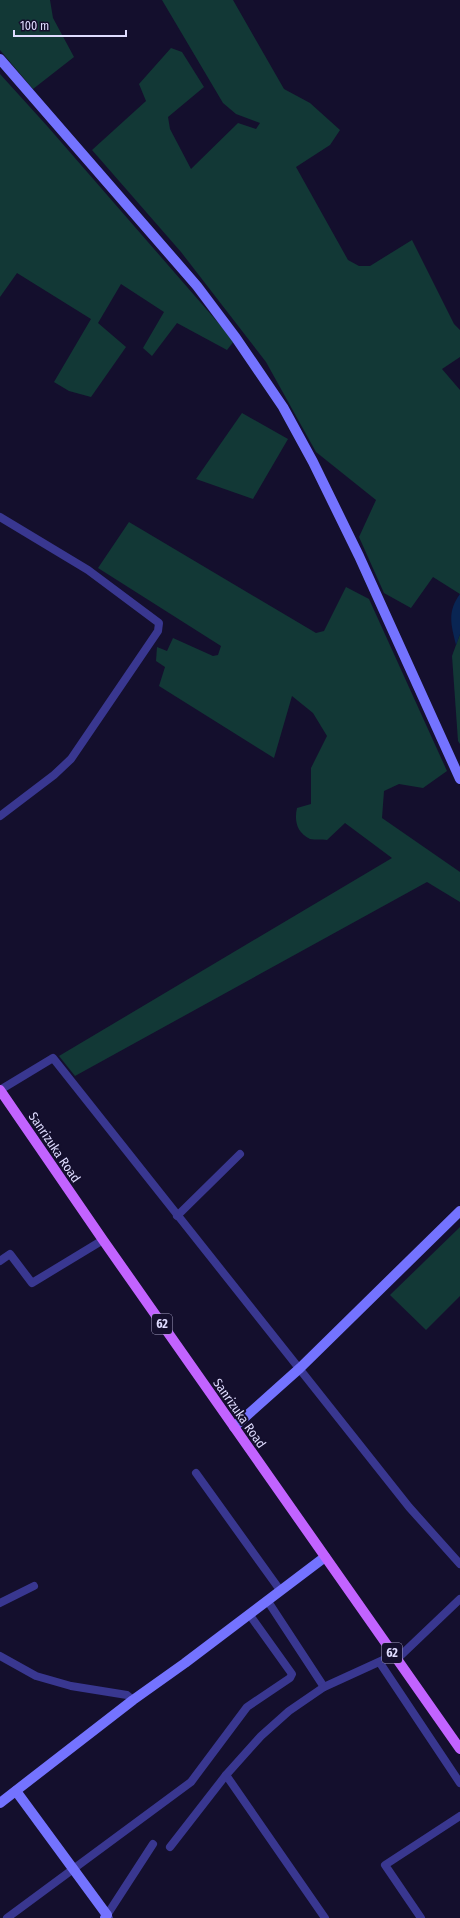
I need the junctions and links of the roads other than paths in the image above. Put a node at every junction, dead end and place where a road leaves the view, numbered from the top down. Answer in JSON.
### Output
{"nodes":[{"id":1,"x":0,"y":59,"type":"edge"},
{"id":2,"x":0,"y":517,"type":"edge"},
{"id":3,"x":460,"y":779,"type":"edge"},
{"id":4,"x":0,"y":816,"type":"edge"},
{"id":5,"x":0,"y":1090,"type":"edge"},
{"id":6,"x":240,"y":1154,"type":"dead end"},
{"id":7,"x":460,"y":1211,"type":"edge"},
{"id":8,"x":177,"y":1216,"type":"junction"},
{"id":9,"x":103,"y":1240,"type":"junction"},
{"id":10,"x":0,"y":1261,"type":"edge"},
{"id":11,"x":300,"y":1368,"type":"junction"},
{"id":12,"x":234,"y":1427,"type":"junction"},
{"id":13,"x":196,"y":1473,"type":"dead end"},
{"id":14,"x":325,"y":1557,"type":"junction"},
{"id":15,"x":460,"y":1564,"type":"edge"},
{"id":16,"x":34,"y":1586,"type":"dead end"},
{"id":17,"x":280,"y":1590,"type":"junction"},
{"id":18,"x":460,"y":1599,"type":"edge"},
{"id":19,"x":267,"y":1600,"type":"junction"},
{"id":20,"x":0,"y":1603,"type":"edge"},
{"id":21,"x":249,"y":1614,"type":"junction"},
{"id":22,"x":0,"y":1656,"type":"edge"},
{"id":23,"x":395,"y":1657,"type":"junction"},
{"id":24,"x":380,"y":1663,"type":"junction"},
{"id":25,"x":324,"y":1687,"type":"junction"},
{"id":26,"x":133,"y":1700,"type":"junction"},
{"id":27,"x":460,"y":1749,"type":"edge"},
{"id":28,"x":226,"y":1775,"type":"junction"},
{"id":29,"x":460,"y":1783,"type":"edge"},
{"id":30,"x":16,"y":1791,"type":"junction"},
{"id":31,"x":0,"y":1803,"type":"edge"},
{"id":32,"x":460,"y":1816,"type":"edge"},
{"id":33,"x":153,"y":1844,"type":"dead end"},
{"id":34,"x":170,"y":1847,"type":"dead end"},
{"id":35,"x":73,"y":1869,"type":"junction"},
{"id":36,"x":107,"y":1917,"type":"edge"},
{"id":37,"x":7,"y":1918,"type":"edge"},
{"id":38,"x":325,"y":1918,"type":"edge"},
{"id":39,"x":421,"y":1918,"type":"edge"}],
"edges":[{"from":1,"to":3,"type":"street"},
{"from":2,"to":4,"type":"street"},
{"from":5,"to":8,"type":"street"},
{"from":5,"to":9,"type":"main road","name":"Sanrizuka Road","number":"62"},
{"from":6,"to":8,"type":"street"},
{"from":7,"to":11,"type":"street"},
{"from":8,"to":11,"type":"street"},
{"from":9,"to":10,"type":"street"},
{"from":9,"to":12,"type":"main road","name":"Sanrizuka Road","number":"62"},
{"from":11,"to":12,"type":"street"},
{"from":11,"to":15,"type":"street"},
{"from":12,"to":14,"type":"main road","name":"Sanrizuka Road","number":"62"},
{"from":13,"to":17,"type":"street"},
{"from":14,"to":17,"type":"street"},
{"from":14,"to":23,"type":"main road","name":"Sanrizuka Road","number":"62"},
{"from":16,"to":20,"type":"street"},
{"from":17,"to":19,"type":"street"},
{"from":18,"to":23,"type":"street"},
{"from":19,"to":21,"type":"street"},
{"from":19,"to":25,"type":"street"},
{"from":21,"to":26,"type":"street"},
{"from":21,"to":35,"type":"street"},
{"from":22,"to":26,"type":"street"},
{"from":23,"to":24,"type":"street"},
{"from":23,"to":27,"type":"main road","name":"Sanrizuka Road","number":"62"},
{"from":24,"to":25,"type":"street"},
{"from":24,"to":29,"type":"street"},
{"from":25,"to":28,"type":"street"},
{"from":26,"to":30,"type":"street"},
{"from":28,"to":34,"type":"street"},
{"from":28,"to":38,"type":"street"},
{"from":30,"to":31,"type":"street"},
{"from":30,"to":35,"type":"street"},
{"from":32,"to":39,"type":"street"},
{"from":33,"to":36,"type":"street"},
{"from":35,"to":36,"type":"street"},
{"from":35,"to":37,"type":"street"}]}
